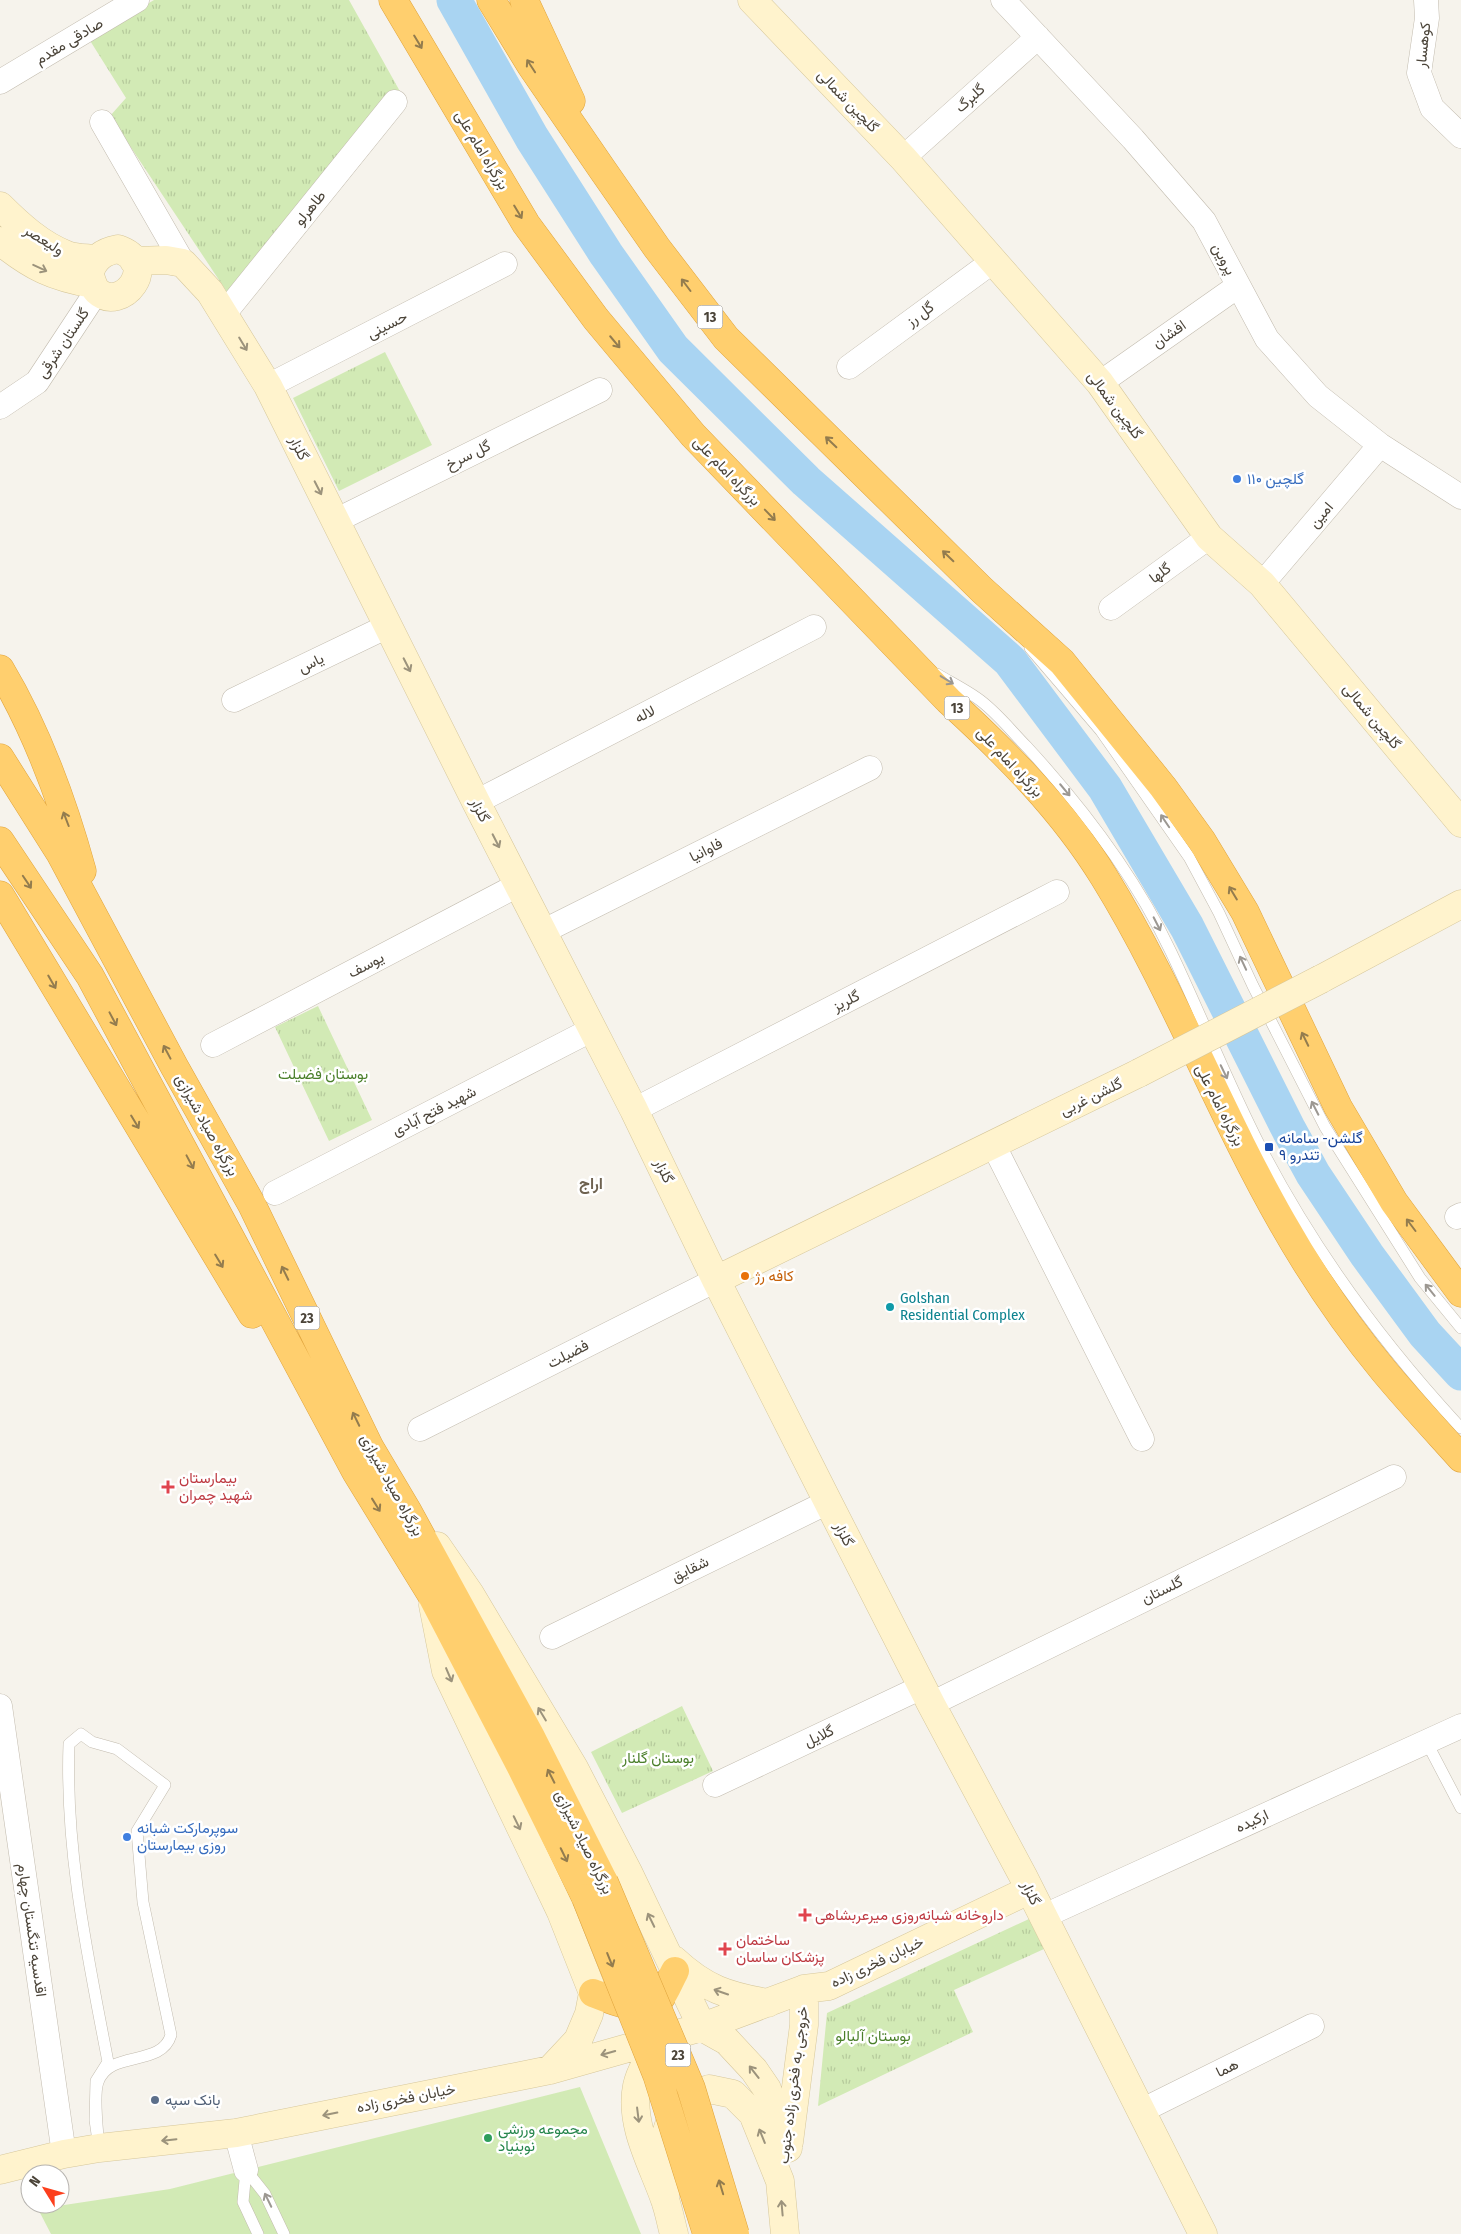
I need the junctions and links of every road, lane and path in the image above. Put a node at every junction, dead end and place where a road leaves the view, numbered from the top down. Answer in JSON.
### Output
{"nodes":[{"id":1,"x":137,"y":0,"type":"edge"},
{"id":2,"x":393,"y":0,"type":"edge"},
{"id":3,"x":492,"y":0,"type":"edge"},
{"id":4,"x":524,"y":0,"type":"edge"},
{"id":5,"x":752,"y":0,"type":"edge"},
{"id":6,"x":1003,"y":0,"type":"edge"},
{"id":7,"x":1426,"y":0,"type":"edge"},
{"id":8,"x":1038,"y":37,"type":"junction"},
{"id":9,"x":0,"y":82,"type":"edge"},
{"id":10,"x":395,"y":102,"type":"dead end"},
{"id":11,"x":102,"y":122,"type":"dead end"},
{"id":12,"x":1461,"y":136,"type":"edge"},
{"id":13,"x":903,"y":158,"type":"junction"},
{"id":14,"x":602,"y":169,"type":"junction"},
{"id":15,"x":0,"y":206,"type":"edge"},
{"id":16,"x":0,"y":241,"type":"edge"},
{"id":17,"x":134,"y":261,"type":"junction"},
{"id":18,"x":992,"y":262,"type":"junction"},
{"id":19,"x":183,"y":263,"type":"junction"},
{"id":20,"x":505,"y":264,"type":"dead end"},
{"id":21,"x":95,"y":278,"type":"junction"},
{"id":22,"x":1238,"y":286,"type":"junction"},
{"id":23,"x":224,"y":314,"type":"junction"},
{"id":24,"x":849,"y":367,"type":"dead end"},
{"id":25,"x":1100,"y":383,"type":"junction"},
{"id":26,"x":268,"y":386,"type":"junction"},
{"id":27,"x":600,"y":390,"type":"dead end"},
{"id":28,"x":0,"y":407,"type":"edge"},
{"id":29,"x":1380,"y":445,"type":"junction"},
{"id":30,"x":1461,"y":497,"type":"edge"},
{"id":31,"x":335,"y":521,"type":"junction"},
{"id":32,"x":1209,"y":538,"type":"junction"},
{"id":33,"x":1262,"y":584,"type":"junction"},
{"id":34,"x":982,"y":590,"type":"junction"},
{"id":35,"x":1111,"y":608,"type":"dead end"},
{"id":36,"x":388,"y":626,"type":"junction"},
{"id":37,"x":814,"y":627,"type":"dead end"},
{"id":38,"x":905,"y":655,"type":"junction"},
{"id":39,"x":0,"y":669,"type":"edge"},
{"id":40,"x":234,"y":700,"type":"dead end"},
{"id":41,"x":0,"y":758,"type":"edge"},
{"id":42,"x":870,"y":768,"type":"dead end"},
{"id":43,"x":476,"y":802,"type":"junction"},
{"id":44,"x":1461,"y":823,"type":"edge"},
{"id":45,"x":0,"y":841,"type":"edge"},
{"id":46,"x":518,"y":885,"type":"junction"},
{"id":47,"x":1057,"y":892,"type":"dead end"},
{"id":48,"x":0,"y":895,"type":"edge"},
{"id":49,"x":1461,"y":904,"type":"edge"},
{"id":50,"x":94,"y":916,"type":"junction"},
{"id":51,"x":8,"y":928,"type":"dead end"},
{"id":52,"x":542,"y":932,"type":"junction"},
{"id":53,"x":32,"y":947,"type":"junction"},
{"id":54,"x":593,"y":1029,"type":"junction"},
{"id":55,"x":214,"y":1045,"type":"dead end"},
{"id":56,"x":634,"y":1110,"type":"junction"},
{"id":57,"x":994,"y":1146,"type":"junction"},
{"id":58,"x":275,"y":1193,"type":"dead end"},
{"id":59,"x":716,"y":1280,"type":"junction"},
{"id":60,"x":1461,"y":1293,"type":"edge"},
{"id":61,"x":1461,"y":1328,"type":"edge"},
{"id":62,"x":1461,"y":1428,"type":"edge"},
{"id":63,"x":420,"y":1429,"type":"dead end"},
{"id":64,"x":1142,"y":1439,"type":"dead end"},
{"id":65,"x":1461,"y":1458,"type":"edge"},
{"id":66,"x":356,"y":1472,"type":"junction"},
{"id":67,"x":1394,"y":1477,"type":"dead end"},
{"id":68,"x":828,"y":1502,"type":"junction"},
{"id":69,"x":408,"y":1512,"type":"junction"},
{"id":70,"x":431,"y":1594,"type":"junction"},
{"id":71,"x":552,"y":1637,"type":"dead end"},
{"id":72,"x":926,"y":1695,"type":"junction"},
{"id":73,"x":0,"y":1706,"type":"edge"},
{"id":74,"x":1461,"y":1726,"type":"edge"},
{"id":75,"x":1426,"y":1742,"type":"junction"},
{"id":76,"x":715,"y":1785,"type":"dead end"},
{"id":77,"x":1461,"y":1808,"type":"edge"},
{"id":78,"x":1026,"y":1883,"type":"junction"},
{"id":79,"x":595,"y":1890,"type":"junction"},
{"id":80,"x":1042,"y":1917,"type":"junction"},
{"id":81,"x":671,"y":1962,"type":"junction"},
{"id":82,"x":804,"y":1989,"type":"junction"},
{"id":83,"x":593,"y":1993,"type":"junction"},
{"id":84,"x":768,"y":2003,"type":"junction"},
{"id":85,"x":1312,"y":2026,"type":"dead end"},
{"id":86,"x":702,"y":2027,"type":"junction"},
{"id":87,"x":662,"y":2038,"type":"junction"},
{"id":88,"x":550,"y":2070,"type":"junction"},
{"id":89,"x":1140,"y":2111,"type":"junction"},
{"id":90,"x":236,"y":2132,"type":"junction"},
{"id":91,"x":99,"y":2148,"type":"junction"},
{"id":92,"x":788,"y":2148,"type":"junction"},
{"id":93,"x":64,"y":2154,"type":"junction"},
{"id":94,"x":0,"y":2170,"type":"edge"},
{"id":95,"x":246,"y":2170,"type":"junction"},
{"id":96,"x":780,"y":2181,"type":"junction"},
{"id":97,"x":665,"y":2200,"type":"junction"},
{"id":98,"x":258,"y":2234,"type":"edge"},
{"id":99,"x":284,"y":2234,"type":"edge"},
{"id":100,"x":674,"y":2234,"type":"edge"},
{"id":101,"x":707,"y":2234,"type":"edge"},
{"id":102,"x":735,"y":2234,"type":"edge"},
{"id":103,"x":785,"y":2234,"type":"edge"},
{"id":104,"x":1203,"y":2234,"type":"edge"}],
"edges":[{"from":1,"to":9,"type":"street","name":"صادقی مقدم"},
{"from":2,"to":38,"type":"highway","name":"بزرگراه امام علی","number":"13","one_way":true},
{"from":14,"to":3,"type":"highway","number":"13","one_way":true},
{"from":4,"to":14,"type":"highway"},
{"from":5,"to":13,"type":"main road","name":"گلچین شمالی"},
{"from":6,"to":8,"type":"street","name":"پروین"},
{"from":7,"to":12,"type":"street","name":"کوهسار"},
{"from":8,"to":13,"type":"street","name":"گلبرگ"},
{"from":8,"to":22,"type":"street","name":"پروین"},
{"from":10,"to":23,"type":"street","name":"طاهرلو"},
{"from":11,"to":19,"type":"street","name":"گلزار"},
{"from":13,"to":18,"type":"main road","name":"گلچین شمالی"},
{"from":34,"to":14,"type":"highway","number":"13","one_way":true},
{"from":15,"to":21,"type":"main road","name":"ولیعصر"},
{"from":16,"to":21,"type":"main road","name":"ولیعصر","one_way":true},
{"from":17,"to":19,"type":"main road"},
{"from":17,"to":21,"type":"main road"},
{"from":17,"to":21,"type":"main road"},
{"from":18,"to":24,"type":"street","name":"گل رز"},
{"from":18,"to":25,"type":"main road","name":"گلچین شمالی"},
{"from":19,"to":23,"type":"main road","name":"گلزار"},
{"from":20,"to":26,"type":"street","name":"حسینی"},
{"from":21,"to":28,"type":"street","name":"گلستان شرقی"},
{"from":22,"to":25,"type":"street","name":"افشان"},
{"from":22,"to":29,"type":"street","name":"پروین"},
{"from":23,"to":26,"type":"main road","name":"گلزار","one_way":true},
{"from":25,"to":32,"type":"main road","name":"گلچین شمالی"},
{"from":26,"to":31,"type":"main road","name":"گلزار","one_way":true},
{"from":27,"to":31,"type":"street","name":"گل سرخ"},
{"from":29,"to":30,"type":"street","name":"پروین"},
{"from":29,"to":33,"type":"street","name":"امین"},
{"from":31,"to":36,"type":"main road","name":"گلزار"},
{"from":32,"to":33,"type":"main road","name":"گلچین شمالی"},
{"from":32,"to":35,"type":"street","name":"گلها"},
{"from":33,"to":44,"type":"main road","name":"گلچین شمالی"},
{"from":60,"to":34,"type":"highway","number":"13","one_way":true},
{"from":61,"to":34,"type":"lane","one_way":true},
{"from":36,"to":40,"type":"street","name":"یاس"},
{"from":36,"to":43,"type":"main road","name":"گلزار","one_way":true},
{"from":37,"to":43,"type":"street","name":"لاله"},
{"from":38,"to":62,"type":"lane","one_way":true},
{"from":38,"to":65,"type":"highway","name":"بزرگراه امام علی","number":"13"},
{"from":50,"to":39,"type":"highway","one_way":true},
{"from":41,"to":50,"type":"highway","name":"بزرگراه صیاد شیرازی","number":"23"},
{"from":42,"to":52,"type":"street","name":"فاوانیا"},
{"from":43,"to":46,"type":"main road","name":"گلزار","one_way":true},
{"from":45,"to":66,"type":"highway","name":"بزرگراه صیاد شیرازی","number":"23","one_way":true},
{"from":46,"to":52,"type":"main road","name":"گلزار"},
{"from":46,"to":55,"type":"street","name":"یوسف"},
{"from":47,"to":56,"type":"street","name":"گلریز"},
{"from":48,"to":53,"type":"highway"},
{"from":49,"to":57,"type":"main road","name":"گلشن غربی","bridge":true},
{"from":69,"to":50,"type":"highway","name":"بزرگراه صیاد شیرازی","number":"23","one_way":true},
{"from":51,"to":53,"type":"lane"},
{"from":52,"to":54,"type":"main road","name":"گلزار"},
{"from":53,"to":66,"type":"highway","one_way":true},
{"from":54,"to":56,"type":"main road","name":"گلزار"},
{"from":54,"to":58,"type":"street","name":"شهید فتح آبادی"},
{"from":56,"to":59,"type":"main road","name":"گلزار"},
{"from":57,"to":59,"type":"main road","name":"گلشن غربی"},
{"from":57,"to":64,"type":"street"},
{"from":59,"to":63,"type":"street","name":"فضیلت"},
{"from":59,"to":68,"type":"main road","name":"گلزار"},
{"from":66,"to":70,"type":"highway","name":"بزرگراه صیاد شیرازی","number":"23","one_way":true},
{"from":67,"to":72,"type":"street","name":"گلستان"},
{"from":68,"to":71,"type":"street","name":"شقایق"},
{"from":68,"to":72,"type":"main road","name":"گلزار"},
{"from":79,"to":69,"type":"highway","name":"بزرگراه صیاد شیرازی","number":"23","one_way":true},
{"from":81,"to":69,"type":"main road","one_way":true},
{"from":70,"to":79,"type":"highway","name":"بزرگراه صیاد شیرازی","number":"23","one_way":true},
{"from":70,"to":83,"type":"main road","one_way":true},
{"from":72,"to":76,"type":"street","name":"گلایل"},
{"from":72,"to":78,"type":"main road","name":"گلزار"},
{"from":73,"to":93,"type":"street","name":"اقدسیه تنگستان چهارم"},
{"from":74,"to":75,"type":"street","name":"ارکیده"},
{"from":75,"to":77,"type":"lane"},
{"from":75,"to":80,"type":"street","name":"ارکیده"},
{"from":78,"to":80,"type":"main road","name":"گلزار"},
{"from":78,"to":82,"type":"main road","name":"خیابان فخری زاده"},
{"from":79,"to":101,"type":"highway","name":"بزرگراه صیاد شیرازی","number":"23","one_way":true,"bridge":true},
{"from":102,"to":79,"type":"highway","name":"بزرگراه صیاد شیرازی","number":"23","one_way":true,"bridge":true},
{"from":80,"to":89,"type":"main road","name":"گلزار"},
{"from":81,"to":83,"type":"highway"},
{"from":84,"to":81,"type":"main road","one_way":true},
{"from":81,"to":86,"type":"main road"},
{"from":82,"to":84,"type":"main road","name":"خیابان فخری زاده"},
{"from":82,"to":92,"type":"main road","name":"خروجی به فخری زاده جنوب"},
{"from":83,"to":88,"type":"main road"},
{"from":84,"to":86,"type":"main road","name":"خیابان فخری زاده"},
{"from":85,"to":89,"type":"street","name":"هما"},
{"from":86,"to":87,"type":"main road","name":"خیابان فخری زاده"},
{"from":92,"to":86,"type":"main road","one_way":true},
{"from":87,"to":88,"type":"main road","name":"خیابان فخری زاده","one_way":true},
{"from":87,"to":97,"type":"main road","one_way":true},
{"from":88,"to":90,"type":"main road","name":"خیابان فخری زاده","one_way":true},
{"from":89,"to":104,"type":"main road","name":"گلزار"},
{"from":90,"to":91,"type":"main road","name":"خیابان فخری زاده","one_way":true},
{"from":90,"to":95,"type":"street"},
{"from":91,"to":91,"type":"lane"},
{"from":91,"to":93,"type":"main road","name":"خیابان فخری زاده"},
{"from":92,"to":96,"type":"main road","name":"خروجی به فخری زاده جنوب"},
{"from":93,"to":94,"type":"main road","name":"خیابان فخری زاده"},
{"from":95,"to":98,"type":"lane"},
{"from":99,"to":95,"type":"lane","one_way":true},
{"from":96,"to":97,"type":"main road","one_way":true},
{"from":103,"to":96,"type":"main road","one_way":true},
{"from":97,"to":100,"type":"main road"}]}
